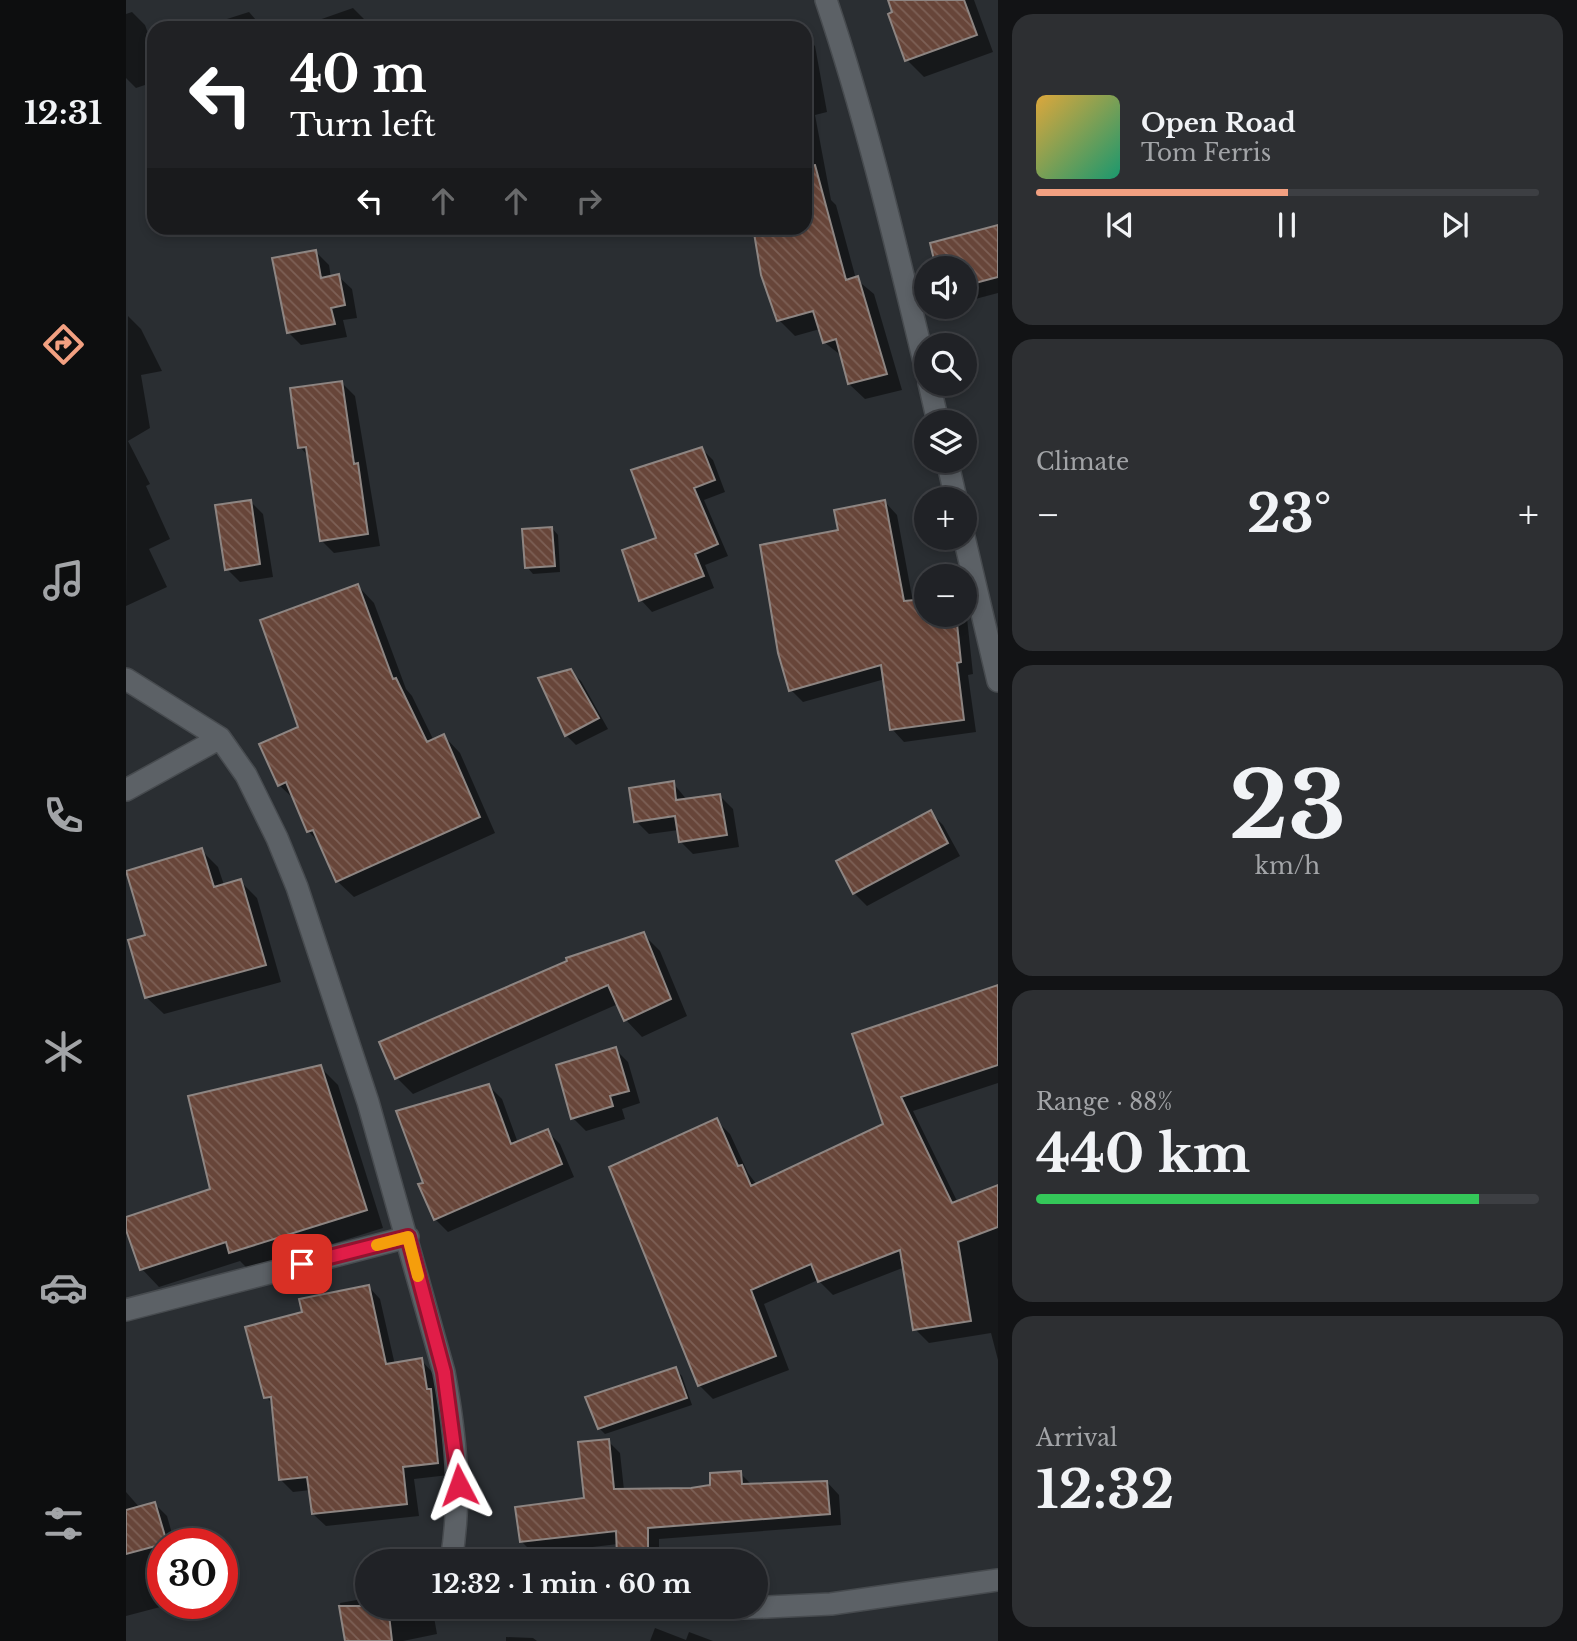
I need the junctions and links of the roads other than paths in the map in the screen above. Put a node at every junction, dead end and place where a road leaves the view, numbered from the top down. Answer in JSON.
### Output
{"nodes":[{"id":1,"x":826,"y":0,"type":"edge"},
{"id":2,"x":917,"y":333,"type":"edge"},
{"id":3,"x":967,"y":550,"type":"edge"},
{"id":4,"x":126,"y":679,"type":"edge"},
{"id":5,"x":998,"y":681,"type":"edge"},
{"id":6,"x":220,"y":738,"type":"junction"},
{"id":7,"x":126,"y":790,"type":"edge"},
{"id":8,"x":408,"y":1237,"type":"junction"},
{"id":9,"x":126,"y":1310,"type":"edge"},
{"id":10,"x":452,"y":1549,"type":"edge"},
{"id":11,"x":998,"y":1580,"type":"edge"},
{"id":12,"x":768,"y":1606,"type":"edge"}],
"edges":[{"from":1,"to":2,"type":"street"},
{"from":3,"to":5,"type":"street"},
{"from":4,"to":6,"type":"street"},
{"from":6,"to":7,"type":"street"},
{"from":6,"to":8,"type":"street"},
{"from":8,"to":9,"type":"street"},
{"from":8,"to":10,"type":"street"},
{"from":11,"to":12,"type":"street"}]}
